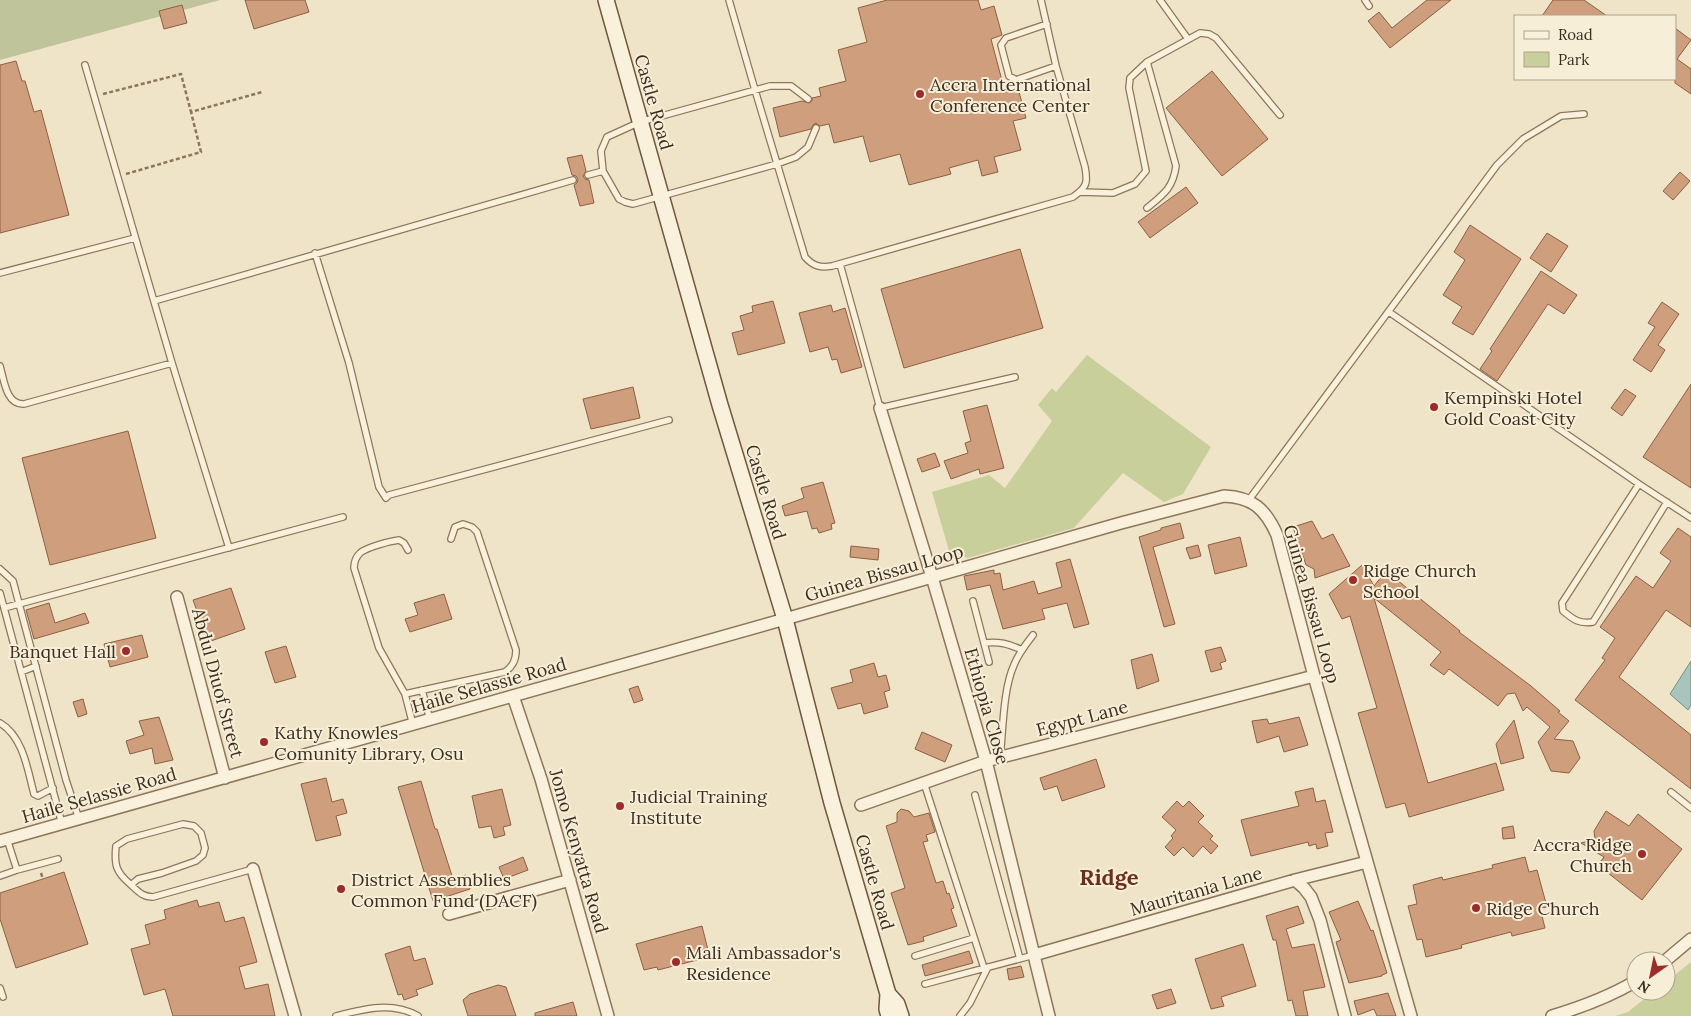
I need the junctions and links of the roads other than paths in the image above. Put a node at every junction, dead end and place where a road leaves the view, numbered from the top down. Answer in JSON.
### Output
{"nodes":[{"id":1,"x":606,"y":0,"type":"edge"},
{"id":2,"x":729,"y":0,"type":"edge"},
{"id":3,"x":1041,"y":0,"type":"edge"},
{"id":4,"x":1160,"y":0,"type":"edge"},
{"id":5,"x":1365,"y":0,"type":"edge"},
{"id":6,"x":1369,"y":6,"type":"dead end"},
{"id":7,"x":1047,"y":24,"type":"junction"},
{"id":8,"x":1188,"y":39,"type":"junction"},
{"id":9,"x":1147,"y":62,"type":"junction"},
{"id":10,"x":85,"y":65,"type":"dead end"},
{"id":11,"x":1056,"y":66,"type":"junction"},
{"id":12,"x":754,"y":90,"type":"junction"},
{"id":13,"x":808,"y":99,"type":"dead end"},
{"id":14,"x":1584,"y":114,"type":"dead end"},
{"id":15,"x":1280,"y":115,"type":"dead end"},
{"id":16,"x":640,"y":122,"type":"junction"},
{"id":17,"x":816,"y":128,"type":"dead end"},
{"id":18,"x":777,"y":164,"type":"junction"},
{"id":19,"x":603,"y":171,"type":"junction"},
{"id":20,"x":588,"y":175,"type":"dead end"},
{"id":21,"x":573,"y":180,"type":"dead end"},
{"id":22,"x":1080,"y":192,"type":"junction"},
{"id":23,"x":662,"y":196,"type":"junction"},
{"id":24,"x":1147,"y":208,"type":"dead end"},
{"id":25,"x":135,"y":238,"type":"junction"},
{"id":26,"x":316,"y":253,"type":"junction"},
{"id":27,"x":840,"y":264,"type":"junction"},
{"id":28,"x":0,"y":273,"type":"edge"},
{"id":29,"x":154,"y":300,"type":"junction"},
{"id":30,"x":1389,"y":312,"type":"junction"},
{"id":31,"x":172,"y":363,"type":"junction"},
{"id":32,"x":0,"y":366,"type":"edge"},
{"id":33,"x":1015,"y":377,"type":"dead end"},
{"id":34,"x":880,"y":408,"type":"junction"},
{"id":35,"x":669,"y":420,"type":"dead end"},
{"id":36,"x":1639,"y":484,"type":"junction"},
{"id":37,"x":1248,"y":501,"type":"junction"},
{"id":38,"x":1667,"y":502,"type":"junction"},
{"id":39,"x":343,"y":517,"type":"dead end"},
{"id":40,"x":1691,"y":518,"type":"edge"},
{"id":41,"x":451,"y":539,"type":"dead end"},
{"id":42,"x":229,"y":548,"type":"junction"},
{"id":43,"x":408,"y":550,"type":"dead end"},
{"id":44,"x":0,"y":569,"type":"edge"},
{"id":45,"x":932,"y":578,"type":"junction"},
{"id":46,"x":0,"y":593,"type":"edge"},
{"id":47,"x":177,"y":597,"type":"dead end"},
{"id":48,"x":973,"y":601,"type":"dead end"},
{"id":49,"x":19,"y":604,"type":"junction"},
{"id":50,"x":4,"y":608,"type":"junction"},
{"id":51,"x":785,"y":620,"type":"junction"},
{"id":52,"x":1033,"y":635,"type":"dead end"},
{"id":53,"x":984,"y":643,"type":"junction"},
{"id":54,"x":1022,"y":650,"type":"junction"},
{"id":55,"x":989,"y":662,"type":"dead end"},
{"id":56,"x":36,"y":666,"type":"junction"},
{"id":57,"x":21,"y":672,"type":"junction"},
{"id":58,"x":1314,"y":676,"type":"junction"},
{"id":59,"x":422,"y":690,"type":"junction"},
{"id":60,"x":405,"y":694,"type":"junction"},
{"id":61,"x":513,"y":696,"type":"junction"},
{"id":62,"x":430,"y":720,"type":"junction"},
{"id":63,"x":0,"y":723,"type":"edge"},
{"id":64,"x":413,"y":724,"type":"junction"},
{"id":65,"x":1000,"y":758,"type":"junction"},
{"id":66,"x":986,"y":761,"type":"junction"},
{"id":67,"x":225,"y":778,"type":"junction"},
{"id":68,"x":924,"y":782,"type":"junction"},
{"id":69,"x":52,"y":788,"type":"junction"},
{"id":70,"x":1671,"y":792,"type":"dead end"},
{"id":71,"x":975,"y":795,"type":"dead end"},
{"id":72,"x":861,"y":805,"type":"dead end"},
{"id":73,"x":1691,"y":808,"type":"edge"},
{"id":74,"x":79,"y":819,"type":"junction"},
{"id":75,"x":62,"y":824,"type":"junction"},
{"id":76,"x":3,"y":840,"type":"edge"},
{"id":77,"x":58,"y":859,"type":"dead end"},
{"id":78,"x":1367,"y":862,"type":"junction"},
{"id":79,"x":253,"y":869,"type":"joint"},
{"id":80,"x":17,"y":870,"type":"junction"},
{"id":81,"x":0,"y":876,"type":"edge"},
{"id":82,"x":570,"y":880,"type":"junction"},
{"id":83,"x":1295,"y":880,"type":"junction"},
{"id":84,"x":131,"y":885,"type":"junction"},
{"id":85,"x":449,"y":914,"type":"dead end"},
{"id":86,"x":974,"y":938,"type":"junction"},
{"id":87,"x":1691,"y":939,"type":"edge"},
{"id":88,"x":1676,"y":952,"type":"edge"},
{"id":89,"x":1034,"y":955,"type":"junction"},
{"id":90,"x":915,"y":956,"type":"dead end"},
{"id":91,"x":1020,"y":959,"type":"junction"},
{"id":92,"x":986,"y":968,"type":"junction"},
{"id":93,"x":925,"y":984,"type":"dead end"},
{"id":94,"x":1626,"y":986,"type":"edge"},
{"id":95,"x":0,"y":988,"type":"edge"},
{"id":96,"x":888,"y":994,"type":"junction"},
{"id":97,"x":3,"y":997,"type":"dead end"},
{"id":98,"x":295,"y":1016,"type":"edge"},
{"id":99,"x":336,"y":1016,"type":"edge"},
{"id":100,"x":418,"y":1016,"type":"edge"},
{"id":101,"x":608,"y":1016,"type":"edge"},
{"id":102,"x":889,"y":1016,"type":"edge"},
{"id":103,"x":901,"y":1016,"type":"edge"},
{"id":104,"x":960,"y":1016,"type":"edge"},
{"id":105,"x":1048,"y":1016,"type":"edge"},
{"id":106,"x":1345,"y":1016,"type":"edge"},
{"id":107,"x":1411,"y":1016,"type":"edge"},
{"id":108,"x":1552,"y":1016,"type":"edge"}],
"edges":[{"from":1,"to":16,"type":"main road","name":"Castle Road"},
{"from":2,"to":12,"type":"lane"},
{"from":3,"to":7,"type":"lane"},
{"from":4,"to":8,"type":"lane"},
{"from":5,"to":6,"type":"lane"},
{"from":7,"to":11,"type":"lane"},
{"from":7,"to":11,"type":"lane"},
{"from":8,"to":9,"type":"lane"},
{"from":8,"to":15,"type":"lane"},
{"from":9,"to":22,"type":"lane"},
{"from":9,"to":24,"type":"lane"},
{"from":10,"to":25,"type":"lane"},
{"from":11,"to":22,"type":"lane"},
{"from":12,"to":13,"type":"lane"},
{"from":12,"to":16,"type":"lane"},
{"from":12,"to":18,"type":"lane"},
{"from":14,"to":30,"type":"lane"},
{"from":16,"to":19,"type":"lane"},
{"from":16,"to":23,"type":"main road","name":"Castle Road"},
{"from":17,"to":18,"type":"lane"},
{"from":18,"to":23,"type":"lane"},
{"from":18,"to":27,"type":"lane"},
{"from":19,"to":20,"type":"lane"},
{"from":19,"to":23,"type":"lane"},
{"from":21,"to":26,"type":"lane"},
{"from":22,"to":27,"type":"lane"},
{"from":23,"to":51,"type":"main road","name":"Castle Road"},
{"from":25,"to":28,"type":"lane"},
{"from":25,"to":29,"type":"lane"},
{"from":26,"to":29,"type":"lane"},
{"from":26,"to":35,"type":"lane"},
{"from":27,"to":34,"type":"lane"},
{"from":29,"to":31,"type":"lane"},
{"from":30,"to":36,"type":"lane"},
{"from":30,"to":37,"type":"lane"},
{"from":31,"to":32,"type":"lane"},
{"from":31,"to":42,"type":"lane"},
{"from":33,"to":34,"type":"lane"},
{"from":34,"to":45,"type":"street","name":"Ethiopia Close"},
{"from":36,"to":38,"type":"lane"},
{"from":36,"to":38,"type":"lane"},
{"from":37,"to":45,"type":"street","name":"Guinea Bissau Loop"},
{"from":37,"to":58,"type":"street","name":"Guinea Bissau Loop"},
{"from":38,"to":40,"type":"lane"},
{"from":39,"to":42,"type":"lane"},
{"from":41,"to":59,"type":"lane"},
{"from":42,"to":49,"type":"lane"},
{"from":43,"to":60,"type":"lane"},
{"from":44,"to":49,"type":"lane"},
{"from":45,"to":51,"type":"street","name":"Guinea Bissau Loop"},
{"from":45,"to":66,"type":"street","name":"Ethiopia Close"},
{"from":46,"to":50,"type":"lane"},
{"from":47,"to":67,"type":"street","name":"Abdul Diuof Street"},
{"from":48,"to":53,"type":"lane"},
{"from":49,"to":50,"type":"lane"},
{"from":49,"to":56,"type":"lane"},
{"from":50,"to":57,"type":"lane"},
{"from":51,"to":61,"type":"street","name":"Haile Selassie Road"},
{"from":51,"to":96,"type":"main road","name":"Castle Road"},
{"from":52,"to":54,"type":"lane"},
{"from":53,"to":54,"type":"lane"},
{"from":53,"to":55,"type":"lane"},
{"from":54,"to":65,"type":"lane"},
{"from":56,"to":57,"type":"lane"},
{"from":56,"to":74,"type":"lane"},
{"from":57,"to":69,"type":"lane"},
{"from":58,"to":65,"type":"street","name":"Egypt Lane"},
{"from":58,"to":78,"type":"street","name":"Guinea Bissau Loop"},
{"from":59,"to":60,"type":"lane"},
{"from":59,"to":62,"type":"lane"},
{"from":60,"to":64,"type":"lane"},
{"from":61,"to":62,"type":"street","name":"Haile Selassie Road"},
{"from":61,"to":82,"type":"street","name":"Jomo Kenyatta Road"},
{"from":62,"to":64,"type":"street","name":"Haile Selassie Road"},
{"from":63,"to":69,"type":"lane"},
{"from":64,"to":67,"type":"street","name":"Haile Selassie Road"},
{"from":65,"to":66,"type":"street","name":"Egypt Lane"},
{"from":66,"to":68,"type":"street","name":"Egypt Lane"},
{"from":66,"to":89,"type":"street","name":"Ethiopia Close"},
{"from":67,"to":74,"type":"street","name":"Haile Selassie Road"},
{"from":68,"to":72,"type":"street","name":"Egypt Lane"},
{"from":68,"to":86,"type":"lane"},
{"from":69,"to":75,"type":"lane"},
{"from":70,"to":73,"type":"lane"},
{"from":71,"to":91,"type":"lane"},
{"from":74,"to":75,"type":"street","name":"Haile Selassie Road"},
{"from":75,"to":76,"type":"street","name":"Haile Selassie Road"},
{"from":76,"to":80,"type":"lane"},
{"from":77,"to":80,"type":"lane"},
{"from":78,"to":83,"type":"street","name":"Mauritania Lane"},
{"from":78,"to":107,"type":"street","name":"Guinea Bissau Loop"},
{"from":79,"to":84,"type":"lane"},
{"from":79,"to":98,"type":"street"},
{"from":80,"to":81,"type":"lane"},
{"from":82,"to":85,"type":"street"},
{"from":82,"to":101,"type":"street","name":"Jomo Kenyatta Road"},
{"from":83,"to":89,"type":"street","name":"Mauritania Lane"},
{"from":83,"to":106,"type":"street"},
{"from":84,"to":84,"type":"lane"},
{"from":86,"to":90,"type":"lane"},
{"from":86,"to":92,"type":"lane"},
{"from":87,"to":88,"type":"street"},
{"from":89,"to":91,"type":"lane"},
{"from":89,"to":105,"type":"street","name":"Ethiopia Close"},
{"from":91,"to":92,"type":"lane"},
{"from":92,"to":93,"type":"lane"},
{"from":92,"to":104,"type":"lane"},
{"from":94,"to":108,"type":"street"},
{"from":95,"to":97,"type":"lane"},
{"from":96,"to":102,"type":"main road","name":"Castle Road"},
{"from":96,"to":103,"type":"main road","name":"Castle Road"},
{"from":99,"to":100,"type":"lane"}]}
